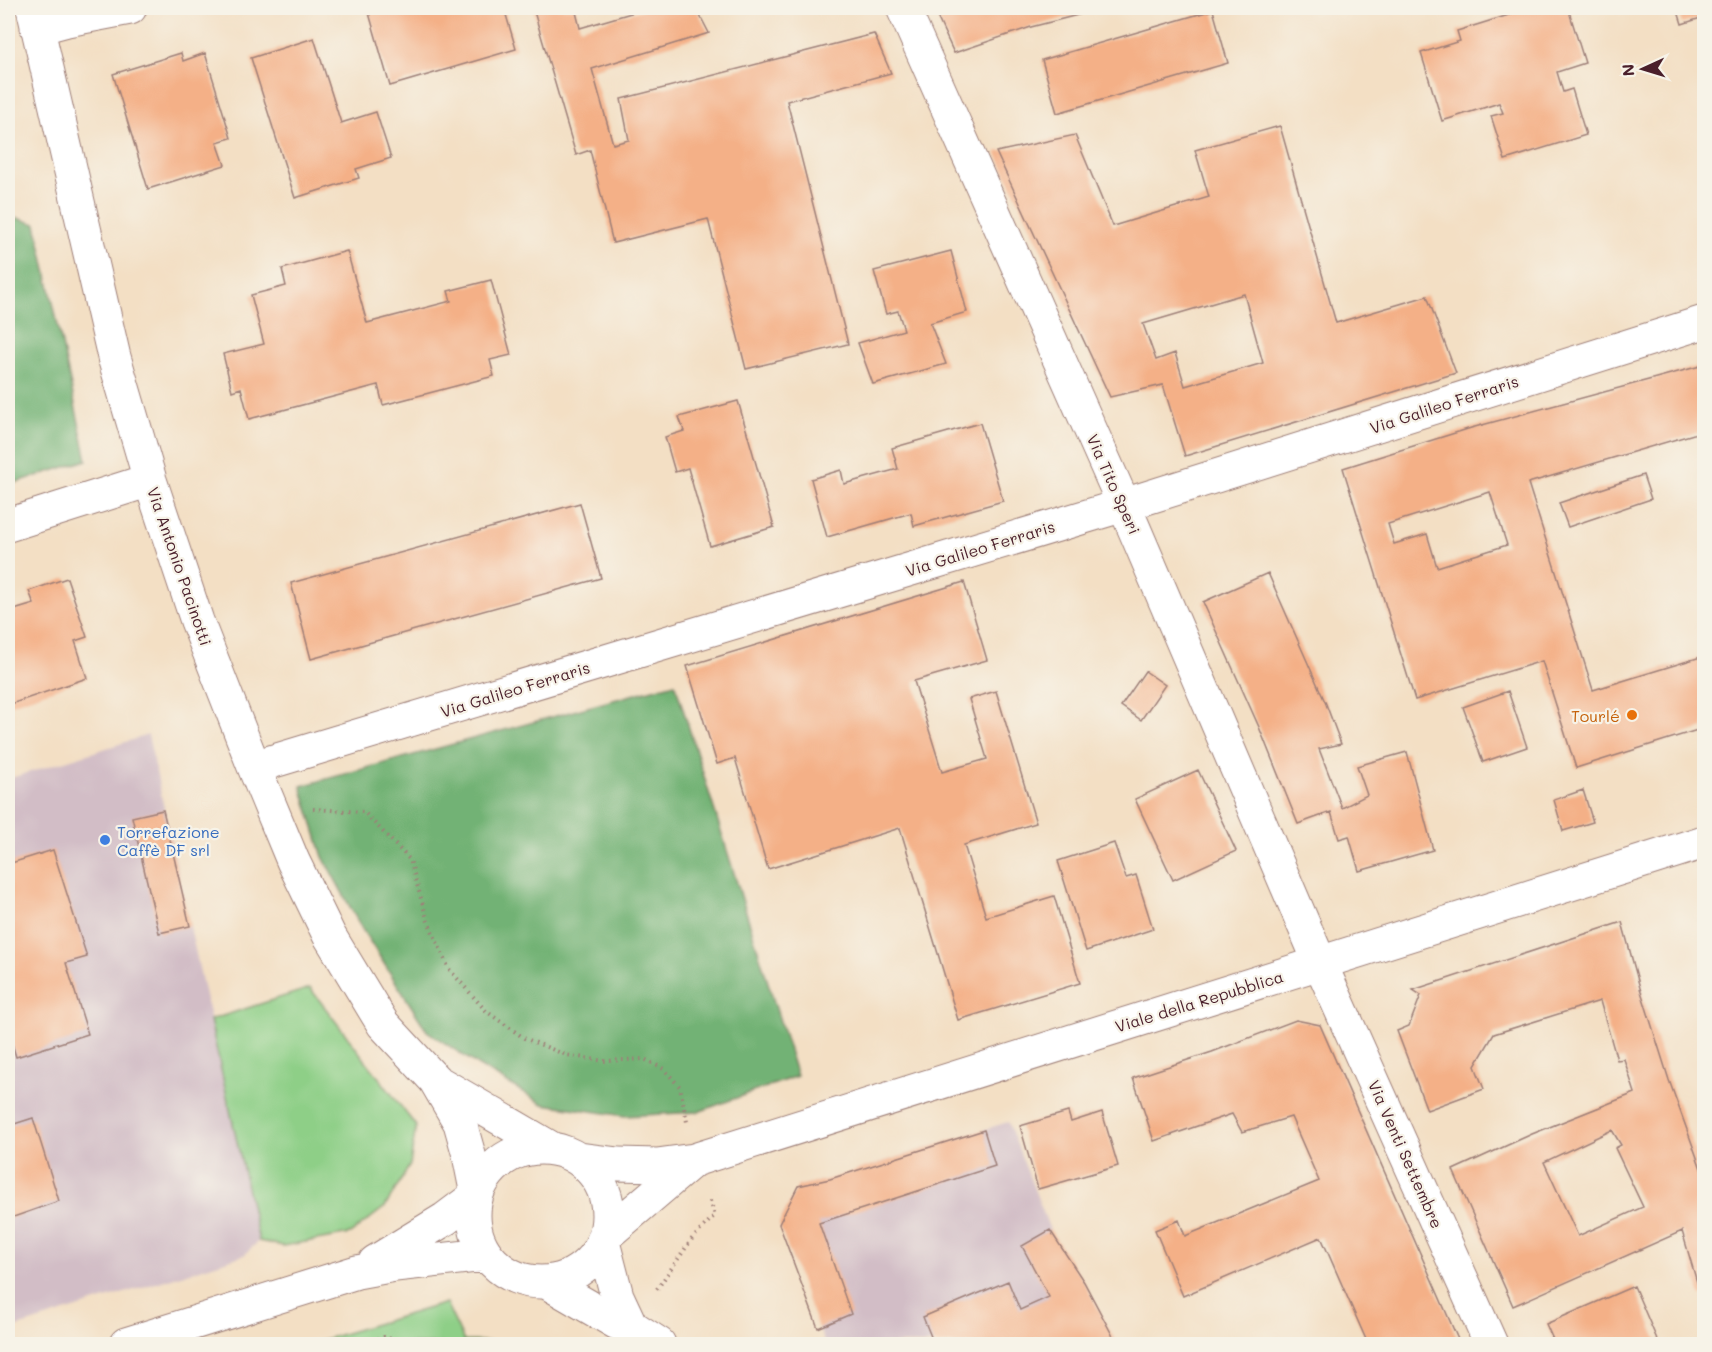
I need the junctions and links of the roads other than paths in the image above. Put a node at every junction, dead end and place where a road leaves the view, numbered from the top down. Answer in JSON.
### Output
{"nodes":[{"id":1,"x":130,"y":8,"type":"edge"},
{"id":2,"x":903,"y":8,"type":"edge"},
{"id":3,"x":35,"y":18,"type":"edge"},
{"id":4,"x":1704,"y":322,"type":"edge"},
{"id":5,"x":150,"y":480,"type":"junction"},
{"id":6,"x":1124,"y":505,"type":"junction"},
{"id":7,"x":8,"y":525,"type":"edge"},
{"id":8,"x":254,"y":767,"type":"junction"},
{"id":9,"x":1704,"y":842,"type":"edge"},
{"id":10,"x":1320,"y":963,"type":"junction"},
{"id":11,"x":435,"y":1080,"type":"junction"},
{"id":12,"x":565,"y":1153,"type":"junction"},
{"id":13,"x":694,"y":1160,"type":"junction"},
{"id":14,"x":477,"y":1195,"type":"junction"},
{"id":15,"x":604,"y":1239,"type":"junction"},
{"id":16,"x":485,"y":1255,"type":"junction"},
{"id":17,"x":357,"y":1272,"type":"junction"},
{"id":18,"x":548,"y":1283,"type":"junction"},
{"id":19,"x":631,"y":1326,"type":"junction"},
{"id":20,"x":126,"y":1344,"type":"edge"},
{"id":21,"x":659,"y":1344,"type":"edge"},
{"id":22,"x":1491,"y":1344,"type":"edge"}],
"edges":[{"from":1,"to":3,"type":"street"},
{"from":2,"to":6,"type":"street","name":"Via Tito Speri"},
{"from":3,"to":5,"type":"street","name":"Via Antonio Pacinotti"},
{"from":4,"to":6,"type":"street","name":"Via Galileo Ferraris"},
{"from":5,"to":7,"type":"street"},
{"from":5,"to":8,"type":"street","name":"Via Antonio Pacinotti"},
{"from":6,"to":8,"type":"street","name":"Via Galileo Ferraris"},
{"from":6,"to":10,"type":"street","name":"Via Tito Speri"},
{"from":8,"to":11,"type":"street","name":"Via Antonio Pacinotti"},
{"from":9,"to":10,"type":"street","name":"Viale della Repubblica"},
{"from":10,"to":13,"type":"street","name":"Viale della Repubblica"},
{"from":10,"to":22,"type":"street","name":"Via Venti Settembre"},
{"from":11,"to":12,"type":"street","name":"Via Antonio Pacinotti"},
{"from":11,"to":14,"type":"street","name":"Via Antonio Pacinotti"},
{"from":12,"to":13,"type":"street","name":"Viale della Repubblica"},
{"from":12,"to":14,"type":"street","name":"Viale della Repubblica"},
{"from":12,"to":15,"type":"street"},
{"from":13,"to":15,"type":"street","name":"Viale della Repubblica"},
{"from":14,"to":16,"type":"street","name":"Viale della Repubblica"},
{"from":14,"to":17,"type":"street","name":"Viale della Repubblica"},
{"from":15,"to":18,"type":"street","name":"Viale della Repubblica"},
{"from":15,"to":19,"type":"street"},
{"from":16,"to":17,"type":"street","name":"Viale della Repubblica"},
{"from":16,"to":18,"type":"street","name":"Viale della Repubblica"},
{"from":17,"to":20,"type":"street","name":"Viale della Repubblica"},
{"from":18,"to":19,"type":"street"},
{"from":19,"to":21,"type":"street"}]}
